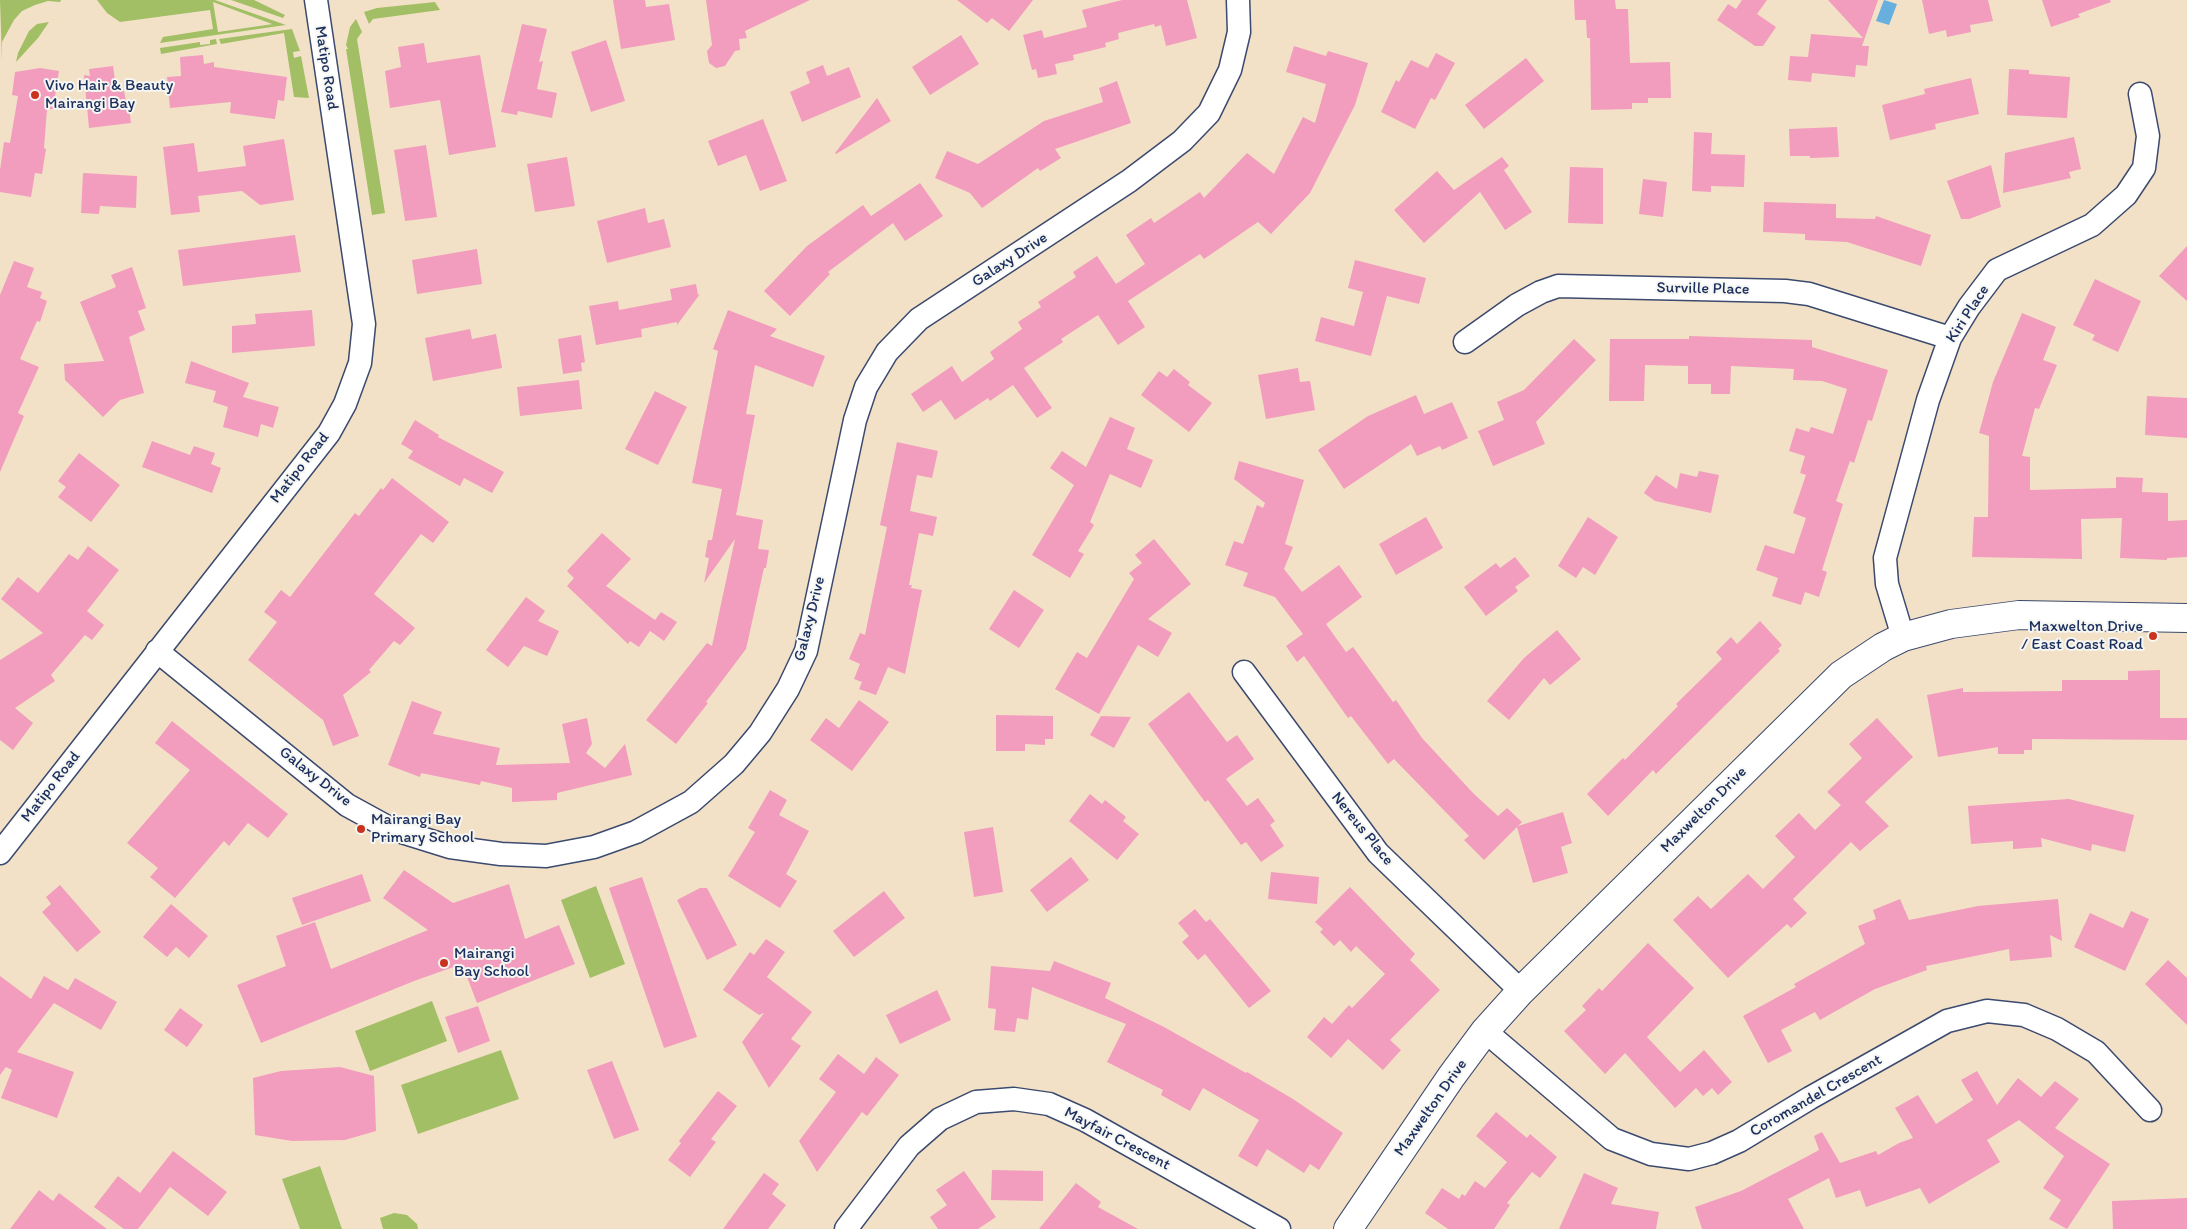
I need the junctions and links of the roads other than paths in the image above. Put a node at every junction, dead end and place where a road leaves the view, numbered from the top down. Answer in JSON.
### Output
{"nodes":[{"id":1,"x":316,"y":0,"type":"edge"},
{"id":2,"x":1238,"y":0,"type":"edge"},
{"id":3,"x":2140,"y":94,"type":"dead end"},
{"id":4,"x":1950,"y":338,"type":"junction"},
{"id":5,"x":1466,"y":342,"type":"dead end"},
{"id":6,"x":2187,"y":618,"type":"edge"},
{"id":7,"x":1903,"y":637,"type":"junction"},
{"id":8,"x":157,"y":651,"type":"junction"},
{"id":9,"x":1244,"y":672,"type":"dead end"},
{"id":10,"x":0,"y":854,"type":"edge"},
{"id":11,"x":1521,"y":991,"type":"junction"},
{"id":12,"x":1485,"y":1031,"type":"junction"},
{"id":13,"x":2150,"y":1110,"type":"dead end"},
{"id":14,"x":846,"y":1229,"type":"edge"},
{"id":15,"x":1280,"y":1229,"type":"edge"},
{"id":16,"x":1348,"y":1229,"type":"edge"}],
"edges":[{"from":1,"to":8,"type":"street","name":"Matipo Road"},
{"from":2,"to":8,"type":"street","name":"Galaxy Drive"},
{"from":3,"to":4,"type":"street","name":"Kiri Place"},
{"from":4,"to":5,"type":"street","name":"Surville Place"},
{"from":4,"to":7,"type":"street","name":"Kiri Place"},
{"from":6,"to":7,"type":"street","name":"Maxwelton Drive"},
{"from":7,"to":11,"type":"street","name":"Maxwelton Drive"},
{"from":8,"to":10,"type":"street","name":"Matipo Road"},
{"from":9,"to":11,"type":"street","name":"Nereus Place"},
{"from":11,"to":12,"type":"street","name":"Maxwelton Drive"},
{"from":12,"to":13,"type":"street","name":"Coromandel Crescent"},
{"from":12,"to":16,"type":"street","name":"Maxwelton Drive"},
{"from":14,"to":15,"type":"street","name":"Mayfair Crescent"}]}
